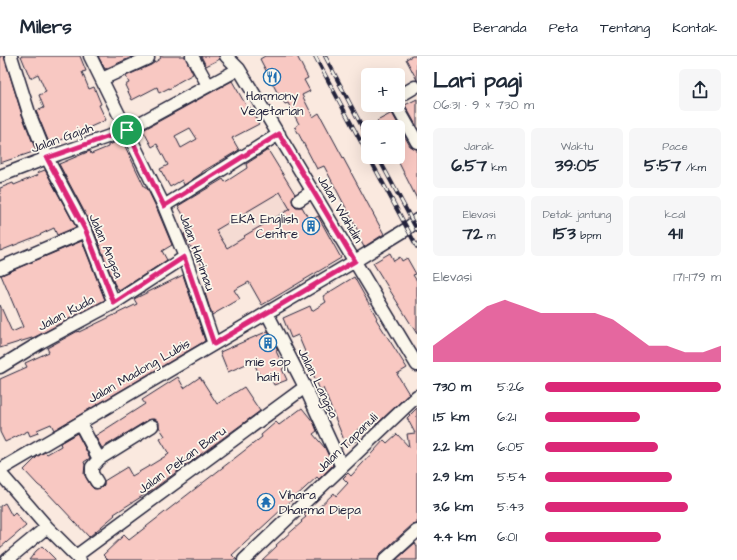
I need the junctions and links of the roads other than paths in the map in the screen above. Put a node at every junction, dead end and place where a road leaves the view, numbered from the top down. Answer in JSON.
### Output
{"nodes":[{"id":1,"x":11,"y":56,"type":"edge"},
{"id":2,"x":90,"y":56,"type":"edge"},
{"id":3,"x":192,"y":56,"type":"edge"},
{"id":4,"x":226,"y":56,"type":"edge"},
{"id":5,"x":235,"y":56,"type":"edge"},
{"id":6,"x":148,"y":58,"type":"dead end"},
{"id":7,"x":239,"y":69,"type":"junction"},
{"id":8,"x":102,"y":79,"type":"junction"},
{"id":9,"x":208,"y":85,"type":"junction"},
{"id":10,"x":414,"y":87,"type":"dead end"},
{"id":11,"x":405,"y":93,"type":"edge"},
{"id":12,"x":400,"y":112,"type":"edge"},
{"id":13,"x":127,"y":130,"type":"junction"},
{"id":14,"x":279,"y":134,"type":"junction"},
{"id":15,"x":417,"y":142,"type":"edge"},
{"id":16,"x":47,"y":158,"type":"junction"},
{"id":17,"x":0,"y":176,"type":"edge"},
{"id":18,"x":313,"y":191,"type":"junction"},
{"id":19,"x":299,"y":200,"type":"dead end"},
{"id":20,"x":164,"y":206,"type":"junction"},
{"id":21,"x":417,"y":220,"type":"edge"},
{"id":22,"x":86,"y":231,"type":"junction"},
{"id":23,"x":184,"y":257,"type":"junction"},
{"id":24,"x":355,"y":261,"type":"junction"},
{"id":25,"x":0,"y":268,"type":"edge"},
{"id":26,"x":114,"y":303,"type":"junction"},
{"id":27,"x":267,"y":313,"type":"junction"},
{"id":28,"x":214,"y":344,"type":"junction"},
{"id":29,"x":417,"y":365,"type":"edge"},
{"id":30,"x":0,"y":367,"type":"edge"},
{"id":31,"x":305,"y":388,"type":"junction"},
{"id":32,"x":417,"y":396,"type":"edge"},
{"id":33,"x":80,"y":423,"type":"junction"},
{"id":34,"x":152,"y":426,"type":"dead end"},
{"id":35,"x":99,"y":460,"type":"junction"},
{"id":36,"x":342,"y":467,"type":"junction"},
{"id":37,"x":0,"y":470,"type":"edge"},
{"id":38,"x":0,"y":473,"type":"edge"},
{"id":39,"x":97,"y":482,"type":"dead end"},
{"id":40,"x":47,"y":528,"type":"junction"},
{"id":41,"x":417,"y":531,"type":"edge"},
{"id":42,"x":78,"y":558,"type":"edge"},
{"id":43,"x":7,"y":560,"type":"edge"},
{"id":44,"x":244,"y":560,"type":"edge"},
{"id":45,"x":385,"y":560,"type":"edge"}],
"edges":[{"from":1,"to":16,"type":"street","name":"Jalan Angsa"},
{"from":2,"to":8,"type":"street","name":"Jalan Harimau"},
{"from":3,"to":9,"type":"street"},
{"from":4,"to":7,"type":"street","name":"Jalan Wahidin"},
{"from":5,"to":7,"type":"street","name":"Jalan Wahidin"},
{"from":6,"to":8,"type":"street"},
{"from":7,"to":9,"type":"street","name":"Jalan Gajah"},
{"from":7,"to":14,"type":"street","name":"Jalan Wahidin"},
{"from":8,"to":13,"type":"street","name":"Jalan Harimau"},
{"from":9,"to":13,"type":"street","name":"Jalan Gajah"},
{"from":10,"to":11,"type":"street"},
{"from":12,"to":15,"type":"street"},
{"from":13,"to":16,"type":"street","name":"Jalan Gajah"},
{"from":13,"to":20,"type":"street","name":"Jalan Harimau"},
{"from":14,"to":18,"type":"street","name":"Jalan Wahidin"},
{"from":14,"to":20,"type":"street"},
{"from":16,"to":17,"type":"street","name":"Jalan Gajah"},
{"from":16,"to":22,"type":"street","name":"Jalan Angsa"},
{"from":18,"to":19,"type":"street"},
{"from":18,"to":24,"type":"street","name":"Jalan Wahidin"},
{"from":20,"to":23,"type":"street","name":"Jalan Harimau"},
{"from":21,"to":24,"type":"street","name":"Jalan Madong Lubis"},
{"from":22,"to":25,"type":"street"},
{"from":22,"to":26,"type":"street","name":"Jalan Angsa"},
{"from":23,"to":26,"type":"street","name":"Jalan Kuda"},
{"from":23,"to":28,"type":"street","name":"Jalan Harimau"},
{"from":24,"to":27,"type":"street","name":"Jalan Madong Lubis"},
{"from":24,"to":29,"type":"street","name":"Jalan Wahidin"},
{"from":26,"to":30,"type":"street","name":"Jalan Kuda"},
{"from":27,"to":28,"type":"street","name":"Jalan Madong Lubis"},
{"from":27,"to":31,"type":"street","name":"Jalan Langsa"},
{"from":28,"to":33,"type":"street","name":"Jalan Madong Lubis"},
{"from":31,"to":36,"type":"street","name":"Jalan Langsa"},
{"from":31,"to":42,"type":"street","name":"Jalan Pekan Baru"},
{"from":32,"to":36,"type":"street","name":"Jalan Tapanuli"},
{"from":33,"to":35,"type":"street"},
{"from":33,"to":37,"type":"street","name":"Jalan Madong Lubis"},
{"from":34,"to":35,"type":"street"},
{"from":35,"to":39,"type":"street"},
{"from":36,"to":44,"type":"street","name":"Jalan Tapanuli"},
{"from":38,"to":40,"type":"street"},
{"from":40,"to":42,"type":"street"},
{"from":40,"to":43,"type":"street"},
{"from":41,"to":45,"type":"street"}]}
